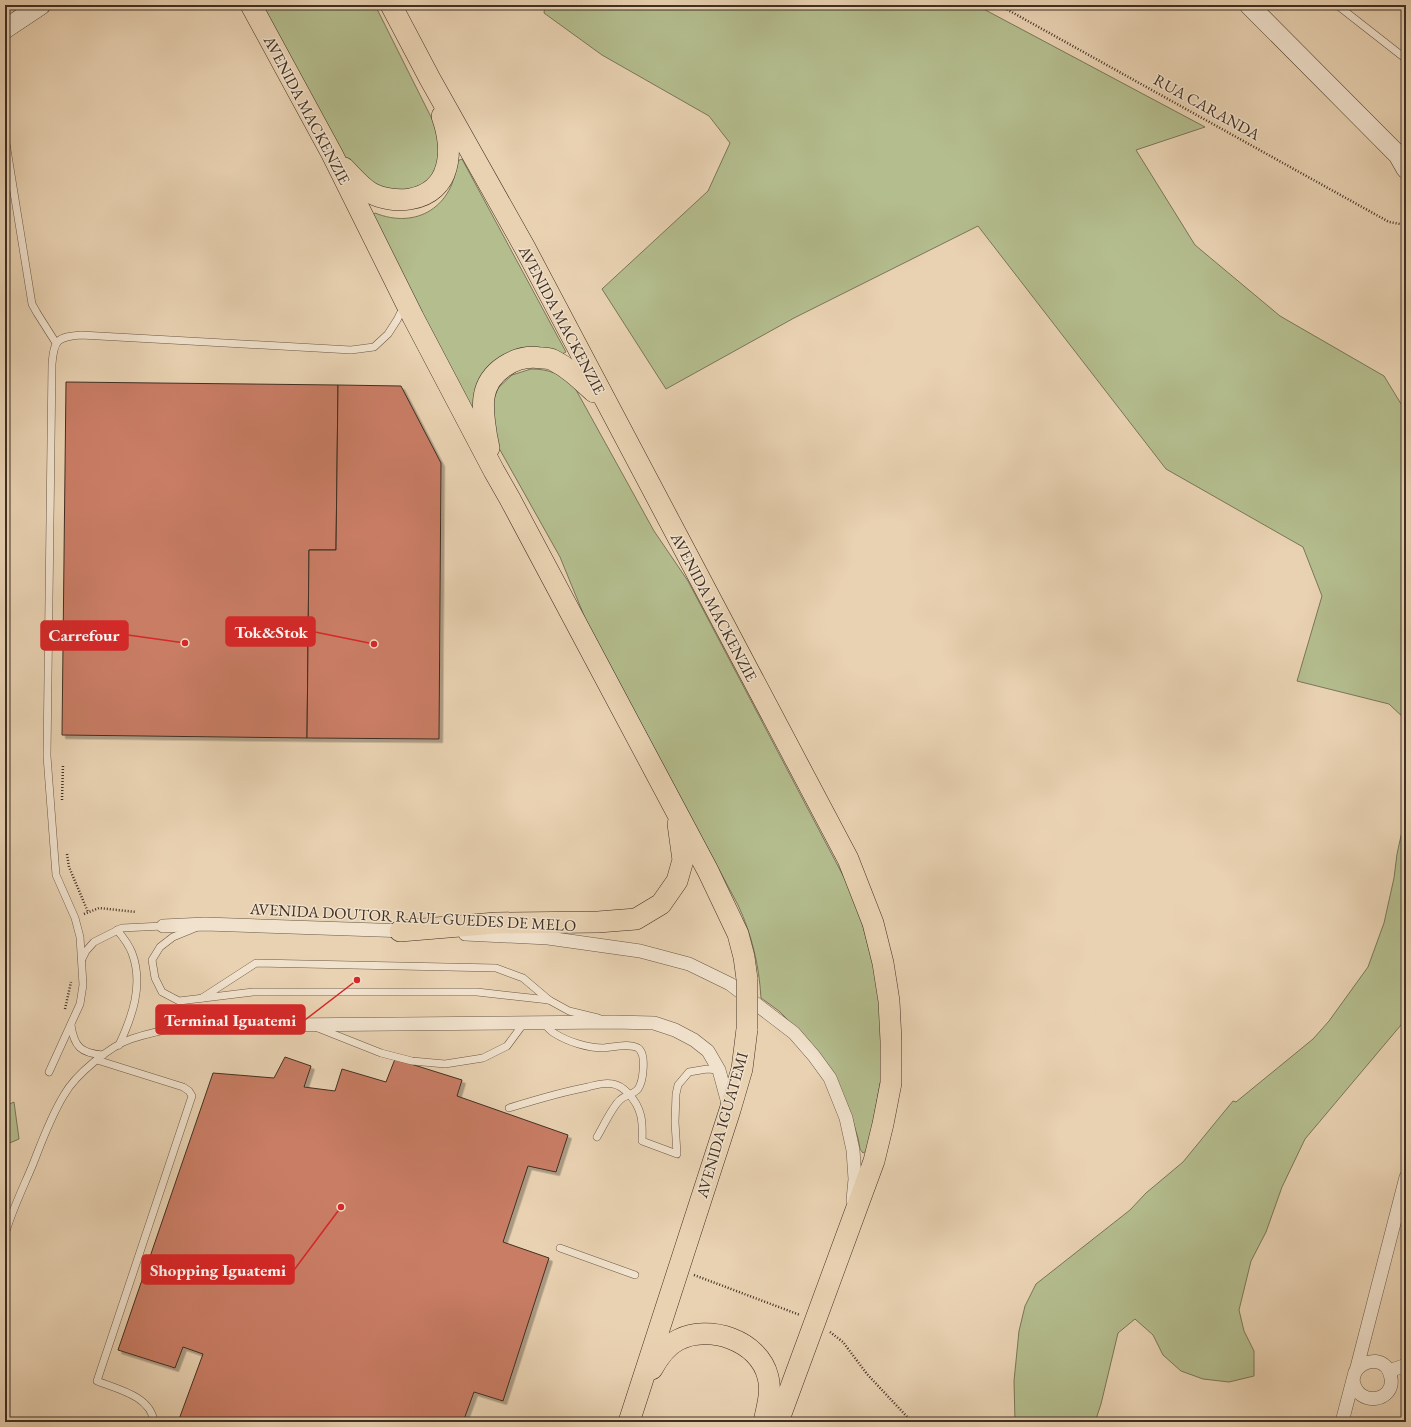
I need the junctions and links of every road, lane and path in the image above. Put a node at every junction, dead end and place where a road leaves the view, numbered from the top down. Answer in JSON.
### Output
{"nodes":[{"id":1,"x":41,"y":5,"type":"edge"},
{"id":2,"x":252,"y":5,"type":"edge"},
{"id":3,"x":391,"y":5,"type":"edge"},
{"id":4,"x":999,"y":5,"type":"edge"},
{"id":5,"x":1249,"y":5,"type":"edge"},
{"id":6,"x":1337,"y":5,"type":"edge"},
{"id":7,"x":5,"y":29,"type":"edge"},
{"id":8,"x":1406,"y":59,"type":"edge"},
{"id":9,"x":430,"y":79,"type":"junction"},
{"id":10,"x":5,"y":137,"type":"edge"},
{"id":11,"x":332,"y":154,"type":"junction"},
{"id":12,"x":1406,"y":168,"type":"edge"},
{"id":13,"x":1406,"y":225,"type":"edge"},
{"id":14,"x":406,"y":301,"type":"junction"},
{"id":15,"x":56,"y":343,"type":"junction"},
{"id":16,"x":607,"y":405,"type":"junction"},
{"id":17,"x":494,"y":470,"type":"junction"},
{"id":18,"x":64,"y":764,"type":"dead end"},
{"id":19,"x":62,"y":802,"type":"dead end"},
{"id":20,"x":676,"y":809,"type":"junction"},
{"id":21,"x":66,"y":850,"type":"dead end"},
{"id":22,"x":88,"y":912,"type":"junction"},
{"id":23,"x":136,"y":912,"type":"dead end"},
{"id":24,"x":75,"y":918,"type":"junction"},
{"id":25,"x":205,"y":924,"type":"junction"},
{"id":26,"x":163,"y":926,"type":"joint"},
{"id":27,"x":117,"y":930,"type":"junction"},
{"id":28,"x":400,"y":931,"type":"junction"},
{"id":29,"x":82,"y":960,"type":"junction"},
{"id":30,"x":71,"y":978,"type":"dead end"},
{"id":31,"x":200,"y":1000,"type":"junction"},
{"id":32,"x":549,"y":1000,"type":"junction"},
{"id":33,"x":64,"y":1010,"type":"dead end"},
{"id":34,"x":614,"y":1022,"type":"junction"},
{"id":35,"x":524,"y":1023,"type":"junction"},
{"id":36,"x":543,"y":1023,"type":"junction"},
{"id":37,"x":71,"y":1025,"type":"junction"},
{"id":38,"x":310,"y":1025,"type":"junction"},
{"id":39,"x":187,"y":1026,"type":"joint"},
{"id":40,"x":119,"y":1046,"type":"junction"},
{"id":41,"x":103,"y":1055,"type":"junction"},
{"id":42,"x":97,"y":1060,"type":"junction"},
{"id":43,"x":719,"y":1070,"type":"junction"},
{"id":44,"x":48,"y":1072,"type":"dead end"},
{"id":45,"x":630,"y":1095,"type":"junction"},
{"id":46,"x":509,"y":1108,"type":"dead end"},
{"id":47,"x":730,"y":1110,"type":"junction"},
{"id":48,"x":597,"y":1137,"type":"dead end"},
{"id":49,"x":1406,"y":1177,"type":"edge"},
{"id":50,"x":5,"y":1235,"type":"edge"},
{"id":51,"x":844,"y":1242,"type":"junction"},
{"id":52,"x":560,"y":1248,"type":"dead end"},
{"id":53,"x":678,"y":1269,"type":"junction"},
{"id":54,"x":635,"y":1275,"type":"dead end"},
{"id":55,"x":816,"y":1321,"type":"junction"},
{"id":56,"x":1406,"y":1365,"type":"edge"},
{"id":57,"x":1389,"y":1371,"type":"junction"},
{"id":58,"x":1355,"y":1376,"type":"junction"},
{"id":59,"x":638,"y":1393,"type":"junction"},
{"id":60,"x":154,"y":1422,"type":"edge"},
{"id":61,"x":628,"y":1422,"type":"edge"},
{"id":62,"x":764,"y":1422,"type":"edge"},
{"id":63,"x":778,"y":1422,"type":"edge"},
{"id":64,"x":912,"y":1422,"type":"edge"},
{"id":65,"x":1342,"y":1422,"type":"edge"}],
"edges":[{"from":1,"to":7,"type":"street"},
{"from":2,"to":11,"type":"main road","name":"AVENIDA MACKENZIE"},
{"from":3,"to":9,"type":"main road","name":"AVENIDA MACKENZIE"},
{"from":4,"to":13,"type":"path","name":"RUA CARANDA"},
{"from":5,"to":12,"type":"street"},
{"from":6,"to":8,"type":"lane"},
{"from":9,"to":11,"type":"main road"},
{"from":9,"to":16,"type":"main road","name":"AVENIDA MACKENZIE"},
{"from":10,"to":15,"type":"lane"},
{"from":11,"to":14,"type":"main road","name":"AVENIDA MACKENZIE"},
{"from":14,"to":15,"type":"lane"},
{"from":14,"to":17,"type":"main road","name":"AVENIDA MACKENZIE"},
{"from":15,"to":24,"type":"lane"},
{"from":16,"to":17,"type":"main road"},
{"from":16,"to":51,"type":"main road","name":"AVENIDA MACKENZIE"},
{"from":17,"to":20,"type":"main road","name":"AVENIDA MACKENZIE"},
{"from":18,"to":19,"type":"path"},
{"from":20,"to":28,"type":"main road"},
{"from":20,"to":47,"type":"main road","name":"AVENIDA IGUATEMI","bridge":true},
{"from":21,"to":22,"type":"path"},
{"from":22,"to":23,"type":"path"},
{"from":22,"to":24,"type":"path"},
{"from":24,"to":29,"type":"lane"},
{"from":25,"to":26,"type":"street","name":"AVENIDA DOUTOR RAUL GUEDES DE MELO"},
{"from":25,"to":28,"type":"street","name":"AVENIDA DOUTOR RAUL GUEDES DE MELO"},
{"from":25,"to":31,"type":"lane"},
{"from":26,"to":27,"type":"lane"},
{"from":27,"to":29,"type":"lane"},
{"from":27,"to":40,"type":"lane"},
{"from":28,"to":51,"type":"street","name":"AVENIDA DOUTOR RAUL GUEDES DE MELO"},
{"from":29,"to":37,"type":"lane"},
{"from":30,"to":33,"type":"path"},
{"from":31,"to":32,"type":"lane"},
{"from":31,"to":32,"type":"lane"},
{"from":32,"to":34,"type":"lane"},
{"from":34,"to":36,"type":"street"},
{"from":34,"to":43,"type":"street"},
{"from":35,"to":36,"type":"street"},
{"from":35,"to":38,"type":"street"},
{"from":35,"to":38,"type":"lane"},
{"from":36,"to":45,"type":"lane"},
{"from":37,"to":41,"type":"lane"},
{"from":37,"to":44,"type":"lane"},
{"from":38,"to":39,"type":"street"},
{"from":39,"to":40,"type":"lane"},
{"from":40,"to":41,"type":"lane"},
{"from":41,"to":42,"type":"lane"},
{"from":42,"to":50,"type":"lane"},
{"from":42,"to":60,"type":"lane"},
{"from":43,"to":45,"type":"lane"},
{"from":43,"to":47,"type":"street"},
{"from":45,"to":46,"type":"lane"},
{"from":45,"to":48,"type":"lane"},
{"from":47,"to":53,"type":"main road","name":"AVENIDA IGUATEMI"},
{"from":49,"to":58,"type":"street"},
{"from":51,"to":55,"type":"main road"},
{"from":52,"to":54,"type":"lane"},
{"from":53,"to":55,"type":"path"},
{"from":53,"to":59,"type":"main road","name":"AVENIDA IGUATEMI"},
{"from":55,"to":63,"type":"main road"},
{"from":55,"to":64,"type":"path"},
{"from":56,"to":57,"type":"street"},
{"from":57,"to":58,"type":"street"},
{"from":57,"to":58,"type":"street"},
{"from":58,"to":65,"type":"street"},
{"from":59,"to":61,"type":"main road","name":"AVENIDA IGUATEMI"},
{"from":59,"to":62,"type":"main road"}]}
